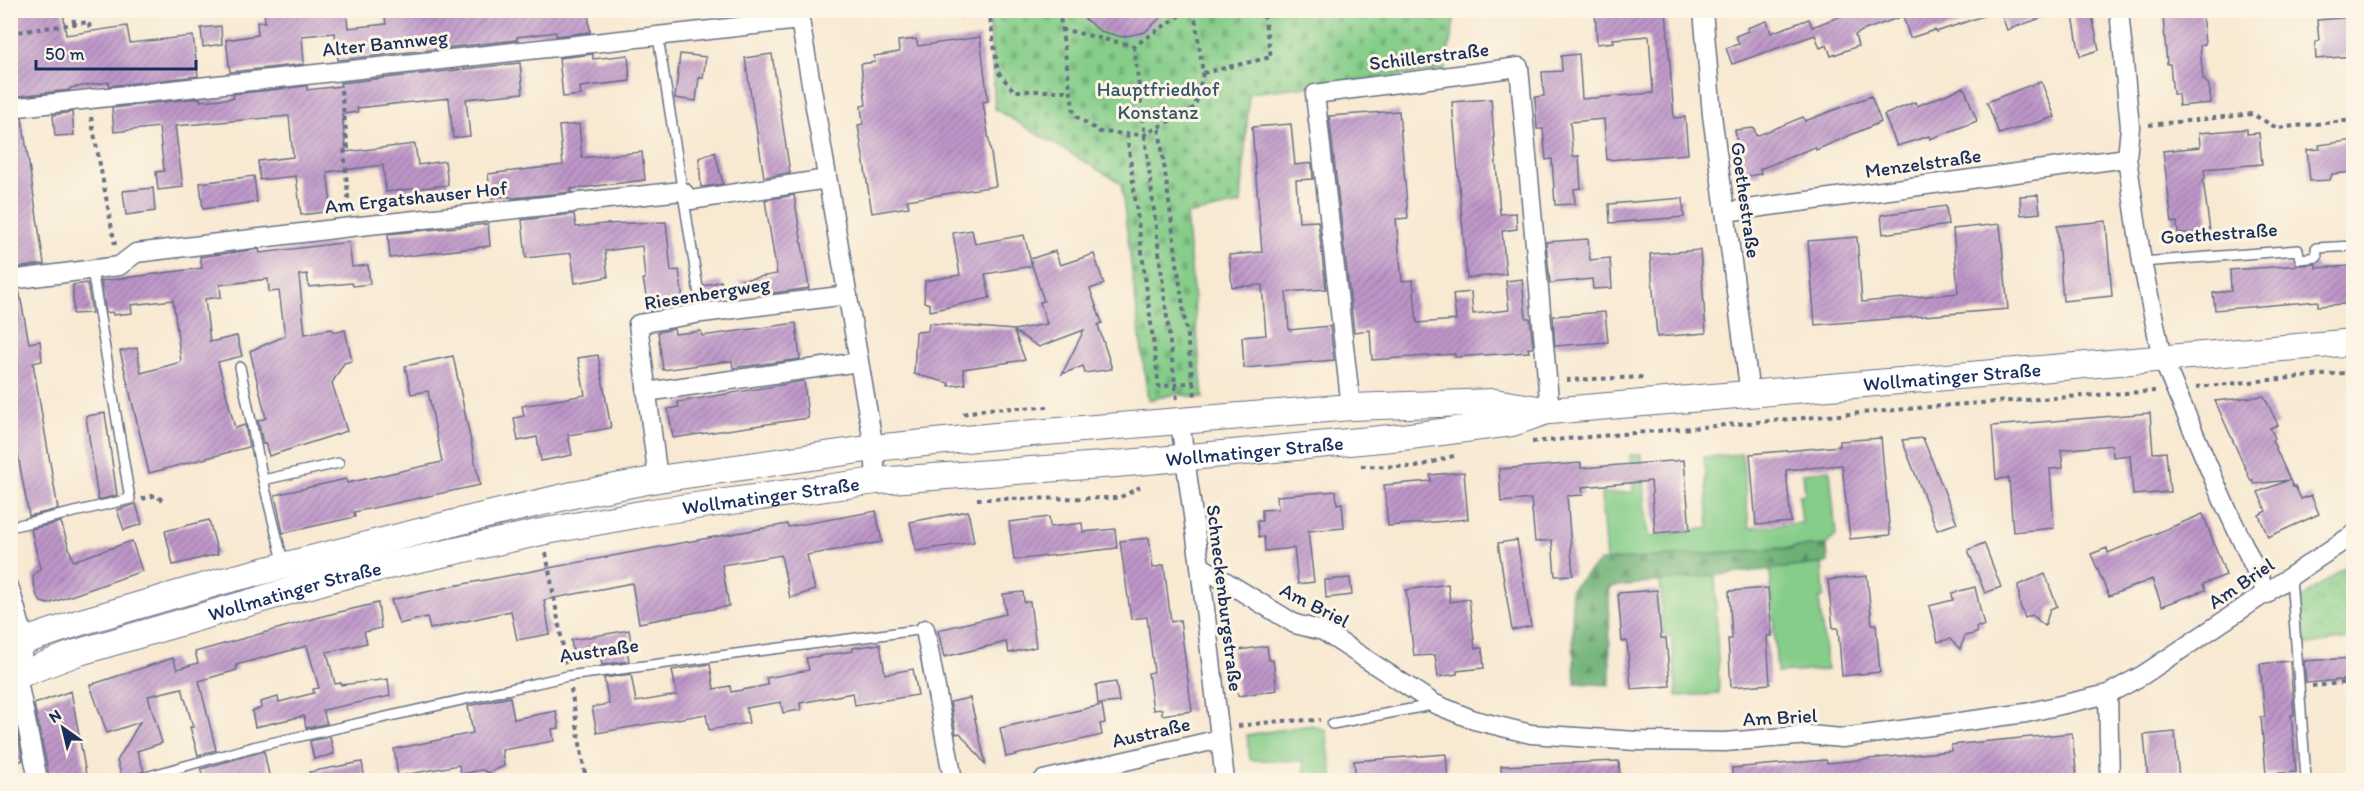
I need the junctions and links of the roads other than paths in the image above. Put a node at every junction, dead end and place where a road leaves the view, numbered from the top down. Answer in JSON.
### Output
{"nodes":[{"id":1,"x":1703,"y":10,"type":"edge"},
{"id":2,"x":2119,"y":10,"type":"edge"},
{"id":3,"x":799,"y":15,"type":"edge"},
{"id":4,"x":658,"y":37,"type":"junction"},
{"id":5,"x":10,"y":108,"type":"edge"},
{"id":6,"x":2127,"y":158,"type":"junction"},
{"id":7,"x":826,"y":179,"type":"junction"},
{"id":8,"x":682,"y":191,"type":"junction"},
{"id":9,"x":1725,"y":212,"type":"junction"},
{"id":10,"x":2354,"y":246,"type":"edge"},
{"id":11,"x":2142,"y":262,"type":"junction"},
{"id":12,"x":92,"y":270,"type":"junction"},
{"id":13,"x":10,"y":280,"type":"edge"},
{"id":14,"x":848,"y":296,"type":"junction"},
{"id":15,"x":702,"y":313,"type":"junction"},
{"id":16,"x":2354,"y":342,"type":"edge"},
{"id":17,"x":2162,"y":358,"type":"junction"},
{"id":18,"x":859,"y":362,"type":"junction"},
{"id":19,"x":240,"y":367,"type":"dead end"},
{"id":20,"x":646,"y":392,"type":"junction"},
{"id":21,"x":1749,"y":394,"type":"junction"},
{"id":22,"x":1351,"y":407,"type":"junction"},
{"id":23,"x":1550,"y":411,"type":"junction"},
{"id":24,"x":1180,"y":422,"type":"junction"},
{"id":25,"x":874,"y":448,"type":"junction"},
{"id":26,"x":1185,"y":458,"type":"junction"},
{"id":27,"x":339,"y":463,"type":"dead end"},
{"id":28,"x":658,"y":479,"type":"junction"},
{"id":29,"x":263,"y":480,"type":"junction"},
{"id":30,"x":876,"y":481,"type":"junction"},
{"id":31,"x":10,"y":527,"type":"edge"},
{"id":32,"x":2354,"y":534,"type":"edge"},
{"id":33,"x":285,"y":565,"type":"junction"},
{"id":34,"x":1200,"y":566,"type":"junction"},
{"id":35,"x":2291,"y":577,"type":"junction"},
{"id":36,"x":10,"y":589,"type":"edge"},
{"id":37,"x":2267,"y":594,"type":"junction"},
{"id":38,"x":925,"y":630,"type":"joint"},
{"id":39,"x":18,"y":644,"type":"edge"},
{"id":40,"x":14,"y":677,"type":"edge"},
{"id":41,"x":2108,"y":694,"type":"junction"},
{"id":42,"x":1435,"y":704,"type":"junction"},
{"id":43,"x":1332,"y":724,"type":"road end"},
{"id":44,"x":1219,"y":734,"type":"junction"},
{"id":45,"x":1094,"y":775,"type":"edge"},
{"id":46,"x":2306,"y":778,"type":"dead end"},
{"id":47,"x":38,"y":780,"type":"edge"},
{"id":48,"x":135,"y":780,"type":"edge"},
{"id":49,"x":953,"y":780,"type":"edge"},
{"id":50,"x":1042,"y":780,"type":"edge"},
{"id":51,"x":1225,"y":780,"type":"edge"},
{"id":52,"x":2110,"y":780,"type":"edge"}],
"edges":[{"from":1,"to":9,"type":"street","name":"Goethestraße"},
{"from":2,"to":6,"type":"street","name":"Goethestraße"},
{"from":3,"to":4,"type":"street","name":"Alter Bannweg"},
{"from":3,"to":7,"type":"street"},
{"from":4,"to":5,"type":"street","name":"Alter Bannweg"},
{"from":4,"to":8,"type":"lane"},
{"from":6,"to":9,"type":"street","name":"Menzelstraße"},
{"from":6,"to":11,"type":"street","name":"Goethestraße"},
{"from":7,"to":8,"type":"street","name":"Am Ergatshauser Hof"},
{"from":7,"to":14,"type":"street"},
{"from":8,"to":12,"type":"street","name":"Am Ergatshauser Hof"},
{"from":8,"to":15,"type":"lane"},
{"from":9,"to":21,"type":"street","name":"Goethestraße"},
{"from":10,"to":11,"type":"lane","name":"Goethestraße"},
{"from":11,"to":17,"type":"street","name":"Goethestraße"},
{"from":12,"to":13,"type":"street","name":"Am Ergatshauser Hof"},
{"from":12,"to":31,"type":"lane"},
{"from":14,"to":15,"type":"street","name":"Riesenbergweg"},
{"from":14,"to":18,"type":"street"},
{"from":15,"to":20,"type":"street","name":"Riesenbergweg"},
{"from":16,"to":17,"type":"main road","name":"Wollmatinger Straße"},
{"from":17,"to":21,"type":"main road","name":"Wollmatinger Straße"},
{"from":17,"to":37,"type":"street","name":"Goethestraße"},
{"from":18,"to":20,"type":"street"},
{"from":18,"to":25,"type":"street"},
{"from":19,"to":29,"type":"lane"},
{"from":20,"to":28,"type":"street","name":"Riesenbergweg"},
{"from":21,"to":23,"type":"main road","name":"Wollmatinger Straße"},
{"from":22,"to":23,"type":"main road","name":"Wollmatinger Straße"},
{"from":22,"to":23,"type":"street","name":"Schillerstraße"},
{"from":22,"to":24,"type":"main road","name":"Wollmatinger Straße"},
{"from":23,"to":26,"type":"main road","name":"Wollmatinger Straße"},
{"from":24,"to":25,"type":"main road","name":"Wollmatinger Straße"},
{"from":24,"to":26,"type":"street","name":"Schneckenburgstraße"},
{"from":25,"to":28,"type":"main road","name":"Wollmatinger Straße"},
{"from":25,"to":30,"type":"street"},
{"from":26,"to":30,"type":"main road","name":"Wollmatinger Straße"},
{"from":26,"to":34,"type":"street","name":"Schneckenburgstraße"},
{"from":27,"to":29,"type":"lane"},
{"from":28,"to":33,"type":"main road","name":"Wollmatinger Straße"},
{"from":29,"to":33,"type":"lane"},
{"from":30,"to":40,"type":"main road","name":"Wollmatinger Straße"},
{"from":32,"to":35,"type":"street","name":"Am Briel"},
{"from":33,"to":39,"type":"main road","name":"Wollmatinger Straße"},
{"from":34,"to":42,"type":"street","name":"Am Briel"},
{"from":34,"to":44,"type":"street","name":"Schneckenburgstraße"},
{"from":35,"to":37,"type":"street","name":"Am Briel"},
{"from":35,"to":46,"type":"lane"},
{"from":36,"to":39,"type":"street"},
{"from":37,"to":41,"type":"street","name":"Am Briel"},
{"from":38,"to":48,"type":"lane","name":"Austraße"},
{"from":38,"to":49,"type":"street","name":"Austraße"},
{"from":39,"to":40,"type":"street"},
{"from":40,"to":47,"type":"street"},
{"from":41,"to":42,"type":"street","name":"Am Briel"},
{"from":41,"to":52,"type":"street"},
{"from":42,"to":43,"type":"lane"},
{"from":44,"to":45,"type":"street","name":"Austraße"},
{"from":44,"to":51,"type":"street","name":"Schneckenburgstraße"},
{"from":45,"to":50,"type":"street","name":"Austraße"}]}
